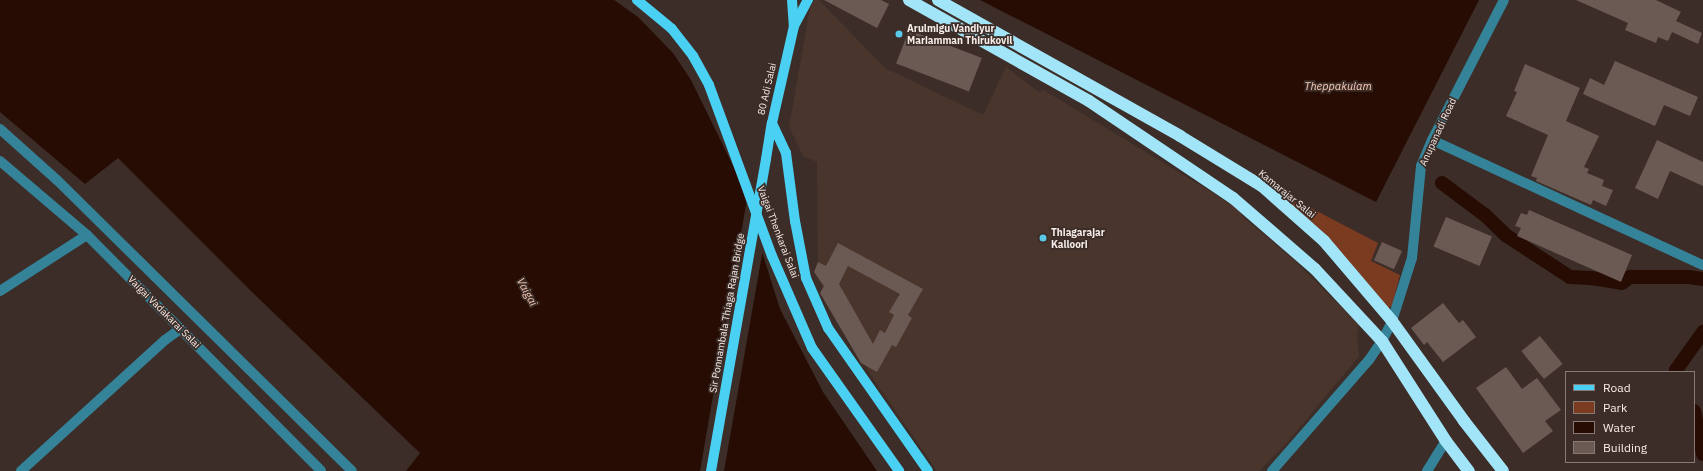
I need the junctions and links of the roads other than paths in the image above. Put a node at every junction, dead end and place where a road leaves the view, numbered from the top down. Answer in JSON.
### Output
{"nodes":[{"id":1,"x":792,"y":0,"type":"edge"},
{"id":2,"x":808,"y":0,"type":"edge"},
{"id":3,"x":909,"y":0,"type":"edge"},
{"id":4,"x":938,"y":0,"type":"edge"},
{"id":5,"x":1504,"y":0,"type":"edge"},
{"id":6,"x":639,"y":1,"type":"edge"},
{"id":7,"x":794,"y":26,"type":"junction"},
{"id":8,"x":772,"y":123,"type":"junction"},
{"id":9,"x":0,"y":129,"type":"edge"},
{"id":10,"x":1432,"y":140,"type":"junction"},
{"id":11,"x":766,"y":159,"type":"joint"},
{"id":12,"x":0,"y":160,"type":"edge"},
{"id":13,"x":87,"y":235,"type":"junction"},
{"id":14,"x":1703,"y":265,"type":"edge"},
{"id":15,"x":0,"y":291,"type":"edge"},
{"id":16,"x":1392,"y":321,"type":"junction"},
{"id":17,"x":180,"y":329,"type":"junction"},
{"id":18,"x":1382,"y":341,"type":"junction"},
{"id":19,"x":1446,"y":441,"type":"junction"},
{"id":20,"x":21,"y":471,"type":"edge"},
{"id":21,"x":321,"y":471,"type":"edge"},
{"id":22,"x":352,"y":471,"type":"edge"},
{"id":23,"x":711,"y":471,"type":"edge"},
{"id":24,"x":899,"y":471,"type":"edge"},
{"id":25,"x":928,"y":471,"type":"edge"},
{"id":26,"x":1272,"y":471,"type":"edge"},
{"id":27,"x":1427,"y":471,"type":"edge"},
{"id":28,"x":1469,"y":471,"type":"edge"},
{"id":29,"x":1503,"y":471,"type":"edge"}],
"edges":[{"from":1,"to":7,"type":"main road","name":"80 Adi Salai"},
{"from":2,"to":7,"type":"main road","name":"80 Adi Salai"},
{"from":3,"to":18,"type":"highway"},
{"from":4,"to":16,"type":"highway","name":"Kamarajar Salai"},
{"from":5,"to":10,"type":"street","name":"Anupanadi Road"},
{"from":6,"to":24,"type":"main road","name":"Vaigai Thenkarai Salai"},
{"from":7,"to":8,"type":"main road","name":"80 Adi Salai"},
{"from":8,"to":11,"type":"main road","name":"80 Adi Salai"},
{"from":8,"to":25,"type":"main road","name":"Vaigai Thenkarai Salai"},
{"from":9,"to":22,"type":"street"},
{"from":10,"to":14,"type":"street"},
{"from":10,"to":16,"type":"street","name":"Anupanadi Road"},
{"from":11,"to":23,"type":"main road","name":"Sir Ponnambala Thiaga Rajan Bridge","bridge":true},
{"from":12,"to":13,"type":"street","name":"Vaigai Vadakarai Salai"},
{"from":13,"to":15,"type":"street"},
{"from":13,"to":17,"type":"street","name":"Vaigai Vadakarai Salai"},
{"from":16,"to":18,"type":"street","name":"Anupanadi Road"},
{"from":16,"to":29,"type":"highway","name":"Kamarajar Salai"},
{"from":17,"to":20,"type":"street"},
{"from":17,"to":21,"type":"street","name":"Vaigai Vadakarai Salai"},
{"from":18,"to":19,"type":"highway"},
{"from":18,"to":26,"type":"street","name":"Anupanadi Road"},
{"from":19,"to":27,"type":"street"},
{"from":19,"to":28,"type":"highway"}]}
